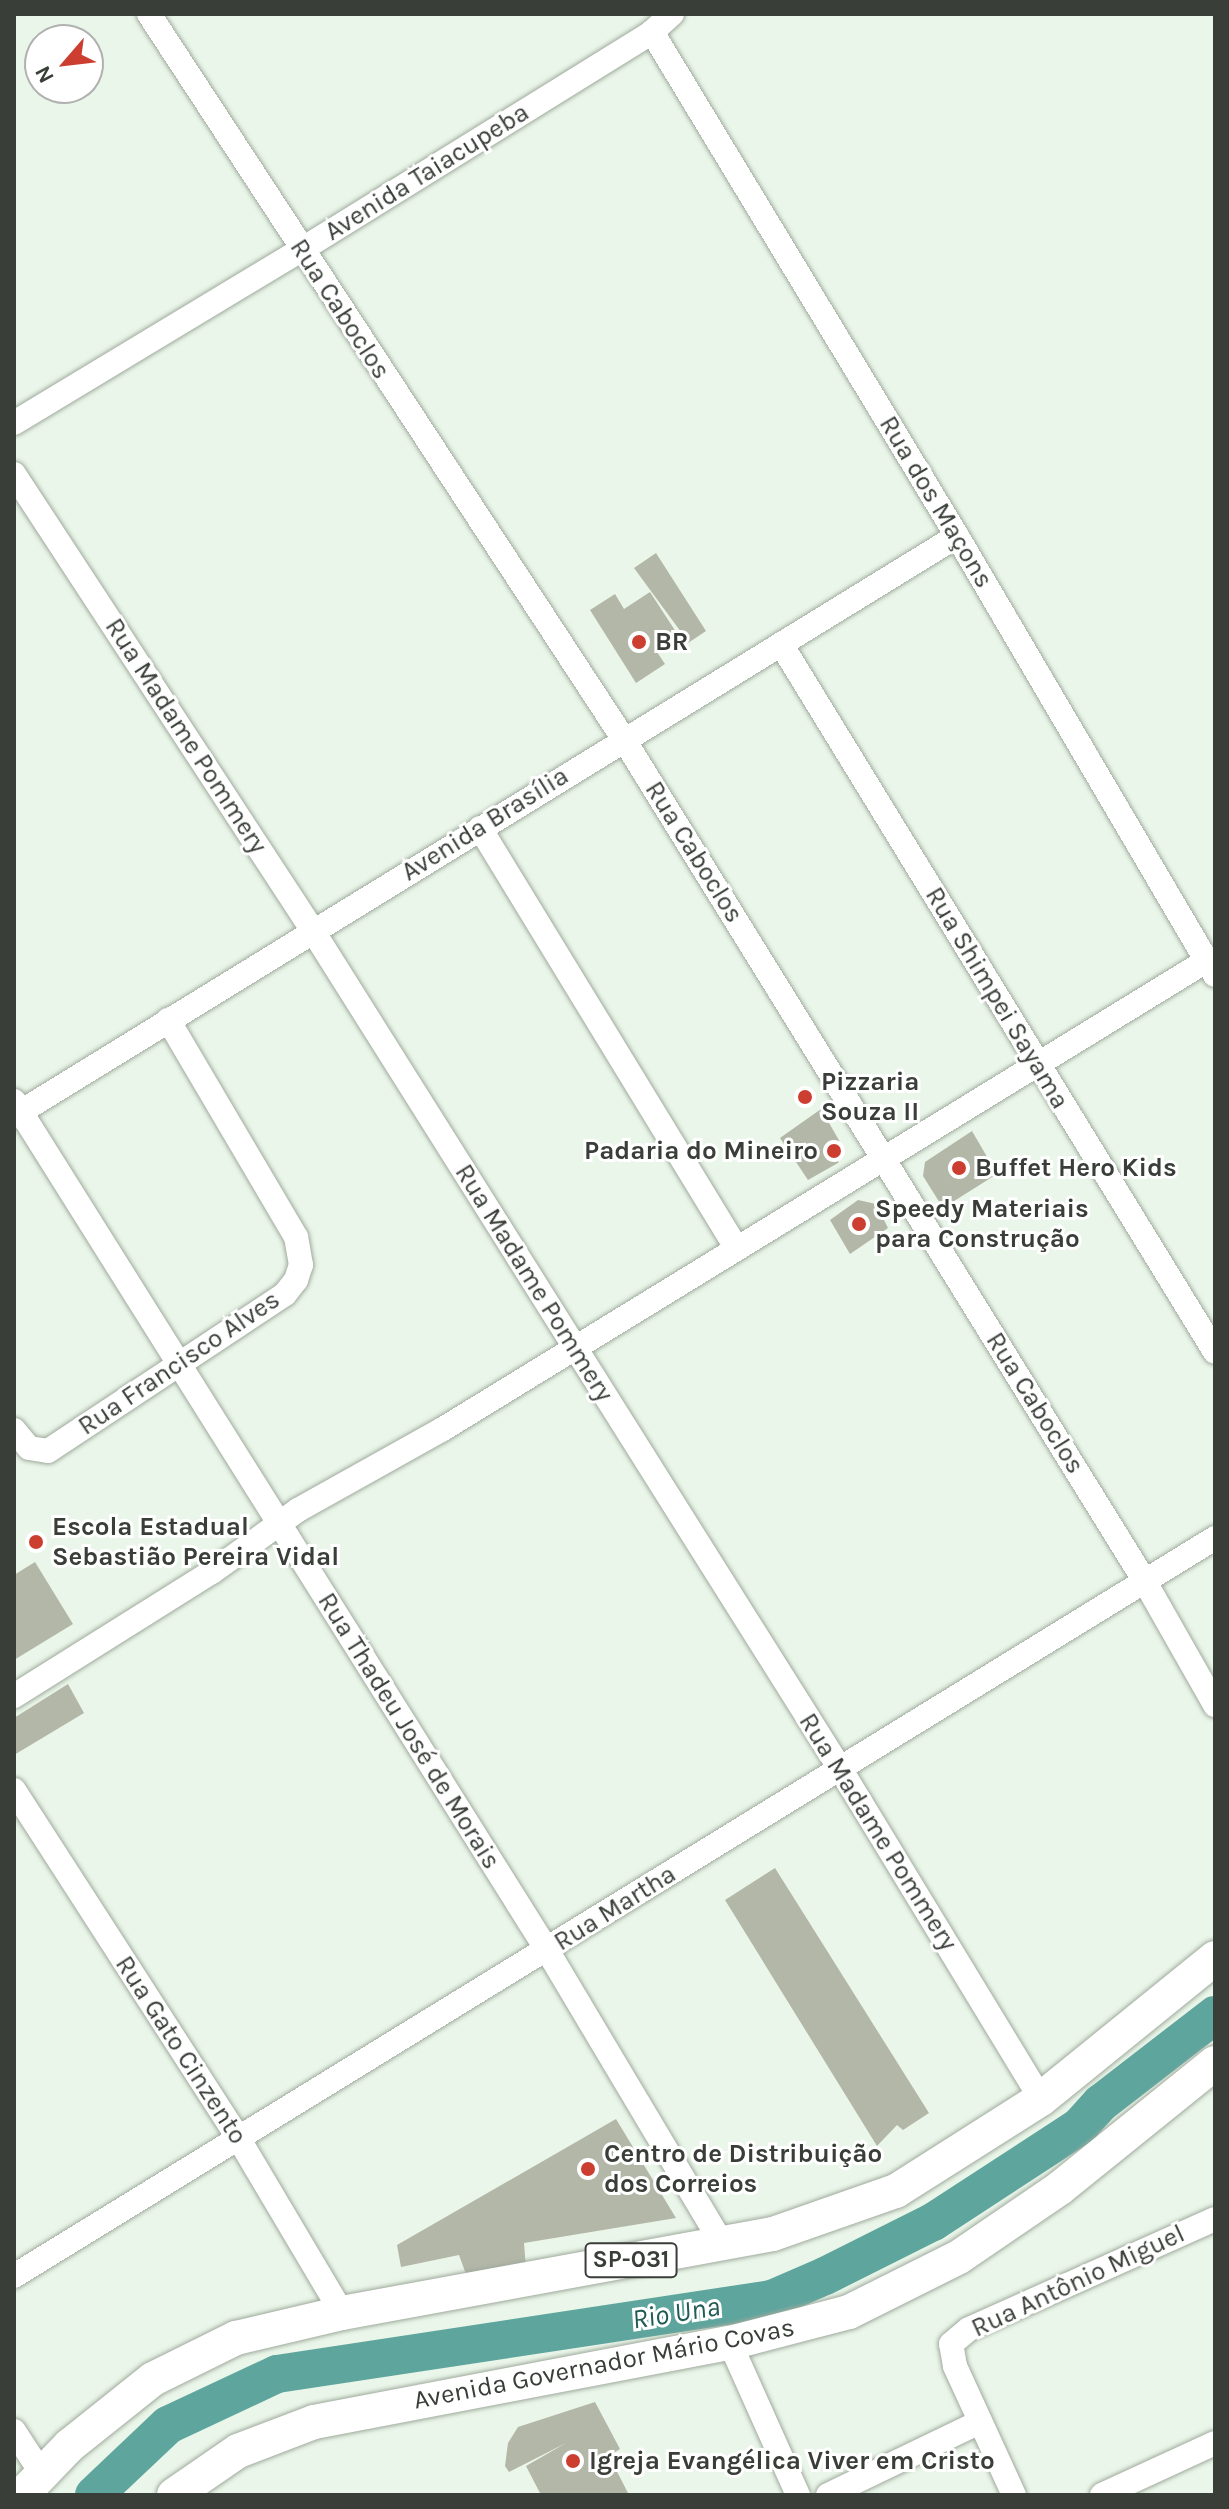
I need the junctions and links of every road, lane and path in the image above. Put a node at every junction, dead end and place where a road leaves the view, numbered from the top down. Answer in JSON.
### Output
{"nodes":[{"id":1,"x":149,"y":14,"type":"edge"},
{"id":2,"x":672,"y":14,"type":"edge"},
{"id":3,"x":652,"y":32,"type":"junction"},
{"id":4,"x":301,"y":250,"type":"junction"},
{"id":5,"x":14,"y":423,"type":"edge"},
{"id":6,"x":14,"y":474,"type":"edge"},
{"id":7,"x":957,"y":536,"type":"junction"},
{"id":8,"x":781,"y":644,"type":"junction"},
{"id":9,"x":623,"y":738,"type":"junction"},
{"id":10,"x":480,"y":828,"type":"junction"},
{"id":11,"x":313,"y":931,"type":"junction"},
{"id":12,"x":1210,"y":968,"type":"edge"},
{"id":13,"x":168,"y":1020,"type":"junction"},
{"id":14,"x":1037,"y":1064,"type":"junction"},
{"id":15,"x":16,"y":1109,"type":"edge"},
{"id":16,"x":885,"y":1158,"type":"junction"},
{"id":17,"x":737,"y":1249,"type":"junction"},
{"id":18,"x":575,"y":1348,"type":"junction"},
{"id":19,"x":1215,"y":1352,"type":"edge"},
{"id":20,"x":180,"y":1364,"type":"junction"},
{"id":21,"x":14,"y":1430,"type":"edge"},
{"id":22,"x":277,"y":1523,"type":"junction"},
{"id":23,"x":1215,"y":1538,"type":"edge"},
{"id":24,"x":1144,"y":1580,"type":"junction"},
{"id":25,"x":14,"y":1696,"type":"edge"},
{"id":26,"x":1215,"y":1705,"type":"edge"},
{"id":27,"x":841,"y":1770,"type":"junction"},
{"id":28,"x":14,"y":1790,"type":"edge"},
{"id":29,"x":547,"y":1950,"type":"junction"},
{"id":30,"x":1215,"y":1958,"type":"edge"},
{"id":31,"x":1215,"y":2063,"type":"edge"},
{"id":32,"x":1041,"y":2099,"type":"junction"},
{"id":33,"x":240,"y":2141,"type":"junction"},
{"id":34,"x":1215,"y":2219,"type":"edge"},
{"id":35,"x":722,"y":2243,"type":"junction"},
{"id":36,"x":14,"y":2276,"type":"edge"},
{"id":37,"x":342,"y":2313,"type":"junction"},
{"id":38,"x":730,"y":2343,"type":"junction"},
{"id":39,"x":980,"y":2422,"type":"junction"},
{"id":40,"x":14,"y":2431,"type":"edge"},
{"id":41,"x":1215,"y":2443,"type":"edge"},
{"id":42,"x":32,"y":2484,"type":"edge"},
{"id":43,"x":174,"y":2495,"type":"edge"},
{"id":44,"x":798,"y":2495,"type":"edge"},
{"id":45,"x":828,"y":2495,"type":"edge"},
{"id":46,"x":1014,"y":2495,"type":"edge"},
{"id":47,"x":1102,"y":2495,"type":"edge"}],
"edges":[{"from":1,"to":4,"type":"street","name":"Rua Caboclos"},
{"from":2,"to":3,"type":"street","name":"Avenida Taiacupeba"},
{"from":3,"to":4,"type":"street","name":"Avenida Taiacupeba"},
{"from":3,"to":7,"type":"street","name":"Rua dos Maçons"},
{"from":4,"to":5,"type":"street","name":"Avenida Taiacupeba"},
{"from":4,"to":9,"type":"street","name":"Rua Caboclos"},
{"from":6,"to":11,"type":"street","name":"Rua Madame Pommery"},
{"from":7,"to":8,"type":"street","name":"Avenida Brasília"},
{"from":7,"to":12,"type":"street","name":"Rua dos Maçons"},
{"from":8,"to":9,"type":"street","name":"Avenida Brasília"},
{"from":8,"to":14,"type":"street","name":"Rua Shimpei Sayama"},
{"from":9,"to":10,"type":"street","name":"Avenida Brasília"},
{"from":9,"to":16,"type":"street","name":"Rua Caboclos"},
{"from":10,"to":11,"type":"street","name":"Avenida Brasília"},
{"from":10,"to":17,"type":"street"},
{"from":11,"to":13,"type":"street","name":"Avenida Brasília"},
{"from":11,"to":18,"type":"street","name":"Rua Madame Pommery"},
{"from":12,"to":14,"type":"street"},
{"from":13,"to":15,"type":"street","name":"Avenida Brasília"},
{"from":13,"to":20,"type":"street","name":"Rua Francisco Alves"},
{"from":14,"to":16,"type":"street"},
{"from":14,"to":19,"type":"street","name":"Rua Shimpei Sayama"},
{"from":15,"to":20,"type":"street","name":"Rua Thadeu José de Morais"},
{"from":16,"to":17,"type":"street"},
{"from":16,"to":24,"type":"street","name":"Rua Caboclos"},
{"from":17,"to":18,"type":"street"},
{"from":18,"to":22,"type":"street"},
{"from":18,"to":27,"type":"street","name":"Rua Madame Pommery"},
{"from":20,"to":21,"type":"street","name":"Rua Francisco Alves"},
{"from":20,"to":22,"type":"street","name":"Rua Thadeu José de Morais"},
{"from":22,"to":25,"type":"street"},
{"from":22,"to":29,"type":"street","name":"Rua Thadeu José de Morais"},
{"from":23,"to":24,"type":"street","name":"Rua Martha"},
{"from":24,"to":26,"type":"street","name":"Rua Caboclos"},
{"from":24,"to":27,"type":"street","name":"Rua Martha"},
{"from":27,"to":29,"type":"street","name":"Rua Martha"},
{"from":27,"to":32,"type":"street","name":"Rua Madame Pommery"},
{"from":28,"to":33,"type":"street","name":"Rua Gato Cinzento"},
{"from":29,"to":33,"type":"street","name":"Rua Martha"},
{"from":29,"to":35,"type":"street","name":"Rua Thadeu José de Morais"},
{"from":30,"to":32,"type":"highway","number":"SP-031"},
{"from":31,"to":38,"type":"highway","name":"Avenida Governador Mário Covas"},
{"from":32,"to":35,"type":"highway","number":"SP-031"},
{"from":33,"to":36,"type":"street","name":"Rua Martha"},
{"from":33,"to":37,"type":"street","name":"Rua Gato Cinzento"},
{"from":34,"to":39,"type":"street","name":"Rua Antônio Miguel"},
{"from":35,"to":37,"type":"highway","number":"SP-031"},
{"from":37,"to":42,"type":"highway","number":"SP-031"},
{"from":38,"to":43,"type":"highway","name":"Avenida Governador Mário Covas"},
{"from":38,"to":44,"type":"street"},
{"from":39,"to":45,"type":"street"},
{"from":39,"to":46,"type":"street"},
{"from":40,"to":42,"type":"street"},
{"from":41,"to":47,"type":"street"}]}
